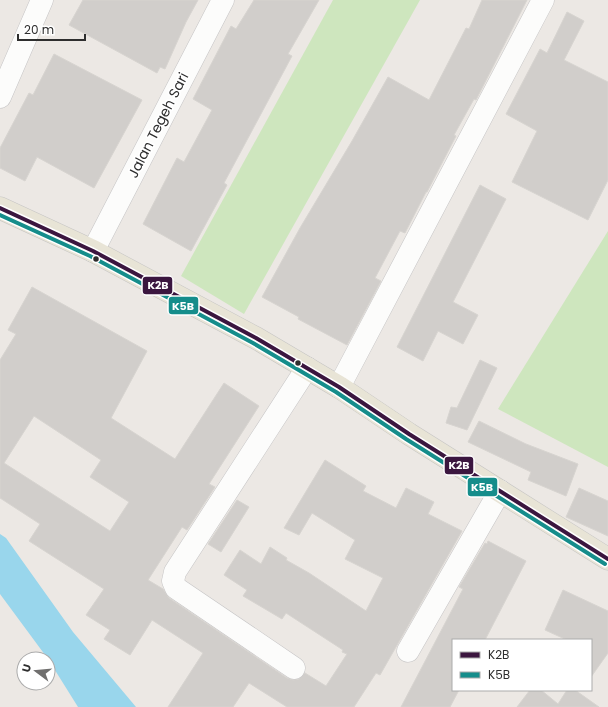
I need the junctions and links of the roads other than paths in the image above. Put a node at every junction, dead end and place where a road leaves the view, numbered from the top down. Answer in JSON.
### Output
{"nodes":[{"id":1,"x":42,"y":0,"type":"edge"},
{"id":2,"x":223,"y":0,"type":"edge"},
{"id":3,"x":543,"y":0,"type":"edge"},
{"id":4,"x":0,"y":97,"type":"edge"},
{"id":5,"x":0,"y":208,"type":"edge"},
{"id":6,"x":93,"y":251,"type":"junction"},
{"id":7,"x":307,"y":368,"type":"junction"},
{"id":8,"x":339,"y":387,"type":"junction"},
{"id":9,"x":500,"y":491,"type":"junction"},
{"id":10,"x":608,"y":559,"type":"edge"},
{"id":11,"x":408,"y":651,"type":"dead end"},
{"id":12,"x":294,"y":668,"type":"dead end"}],
"edges":[{"from":1,"to":4,"type":"street"},
{"from":2,"to":6,"type":"street","name":"Jalan Tegeh Sari"},
{"from":3,"to":8,"type":"street"},
{"from":5,"to":6,"type":"main road"},
{"from":6,"to":7,"type":"main road"},
{"from":7,"to":8,"type":"main road"},
{"from":7,"to":12,"type":"street"},
{"from":8,"to":9,"type":"main road"},
{"from":9,"to":10,"type":"main road"},
{"from":9,"to":11,"type":"street"}]}
